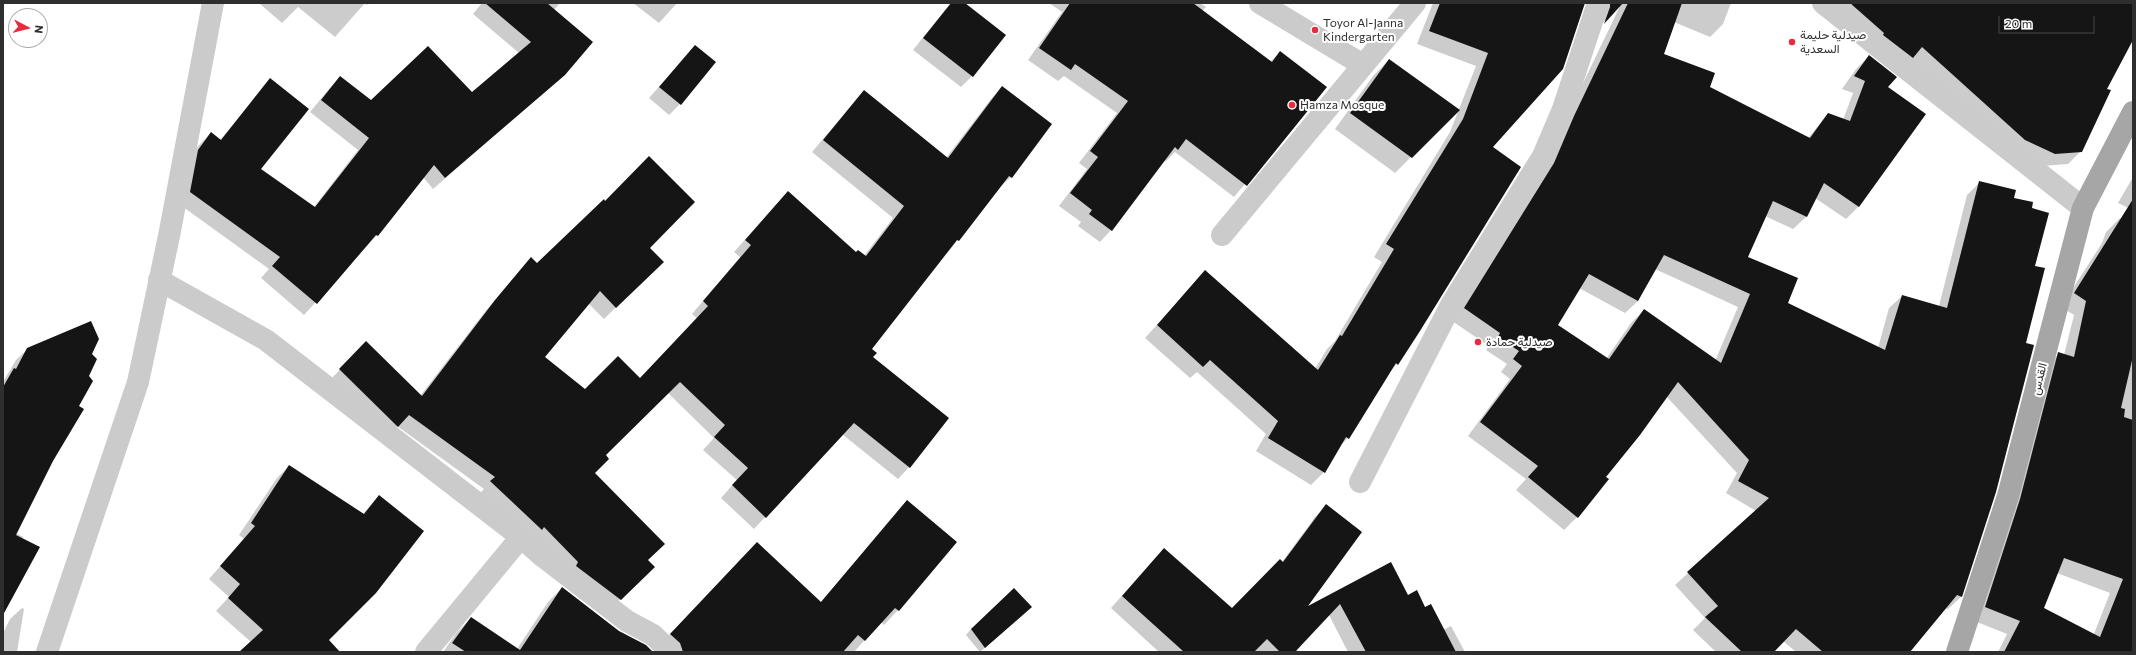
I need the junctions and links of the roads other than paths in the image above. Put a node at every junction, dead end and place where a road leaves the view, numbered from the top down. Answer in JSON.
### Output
{"nodes":[{"id":1,"x":213,"y":3,"type":"edge"},
{"id":2,"x":1260,"y":3,"type":"edge"},
{"id":3,"x":1415,"y":3,"type":"edge"},
{"id":4,"x":1598,"y":3,"type":"edge"},
{"id":5,"x":1823,"y":3,"type":"edge"},
{"id":6,"x":1363,"y":65,"type":"junction"},
{"id":7,"x":2133,"y":112,"type":"edge"},
{"id":8,"x":2083,"y":208,"type":"junction"},
{"id":9,"x":1222,"y":235,"type":"dead end"},
{"id":10,"x":159,"y":280,"type":"junction"},
{"id":11,"x":1360,"y":482,"type":"dead end"},
{"id":12,"x":522,"y":537,"type":"junction"},
{"id":13,"x":47,"y":652,"type":"edge"},
{"id":14,"x":426,"y":652,"type":"edge"},
{"id":15,"x":671,"y":652,"type":"edge"},
{"id":16,"x":1957,"y":652,"type":"edge"}],
"edges":[{"from":1,"to":10,"type":"street"},
{"from":2,"to":6,"type":"street"},
{"from":3,"to":6,"type":"street"},
{"from":4,"to":11,"type":"street"},
{"from":5,"to":8,"type":"street"},
{"from":6,"to":9,"type":"street"},
{"from":7,"to":8,"type":"main road","name":"القدس"},
{"from":8,"to":16,"type":"main road","name":"القدس"},
{"from":10,"to":12,"type":"street"},
{"from":10,"to":13,"type":"street"},
{"from":12,"to":14,"type":"street"},
{"from":12,"to":15,"type":"street"}]}
